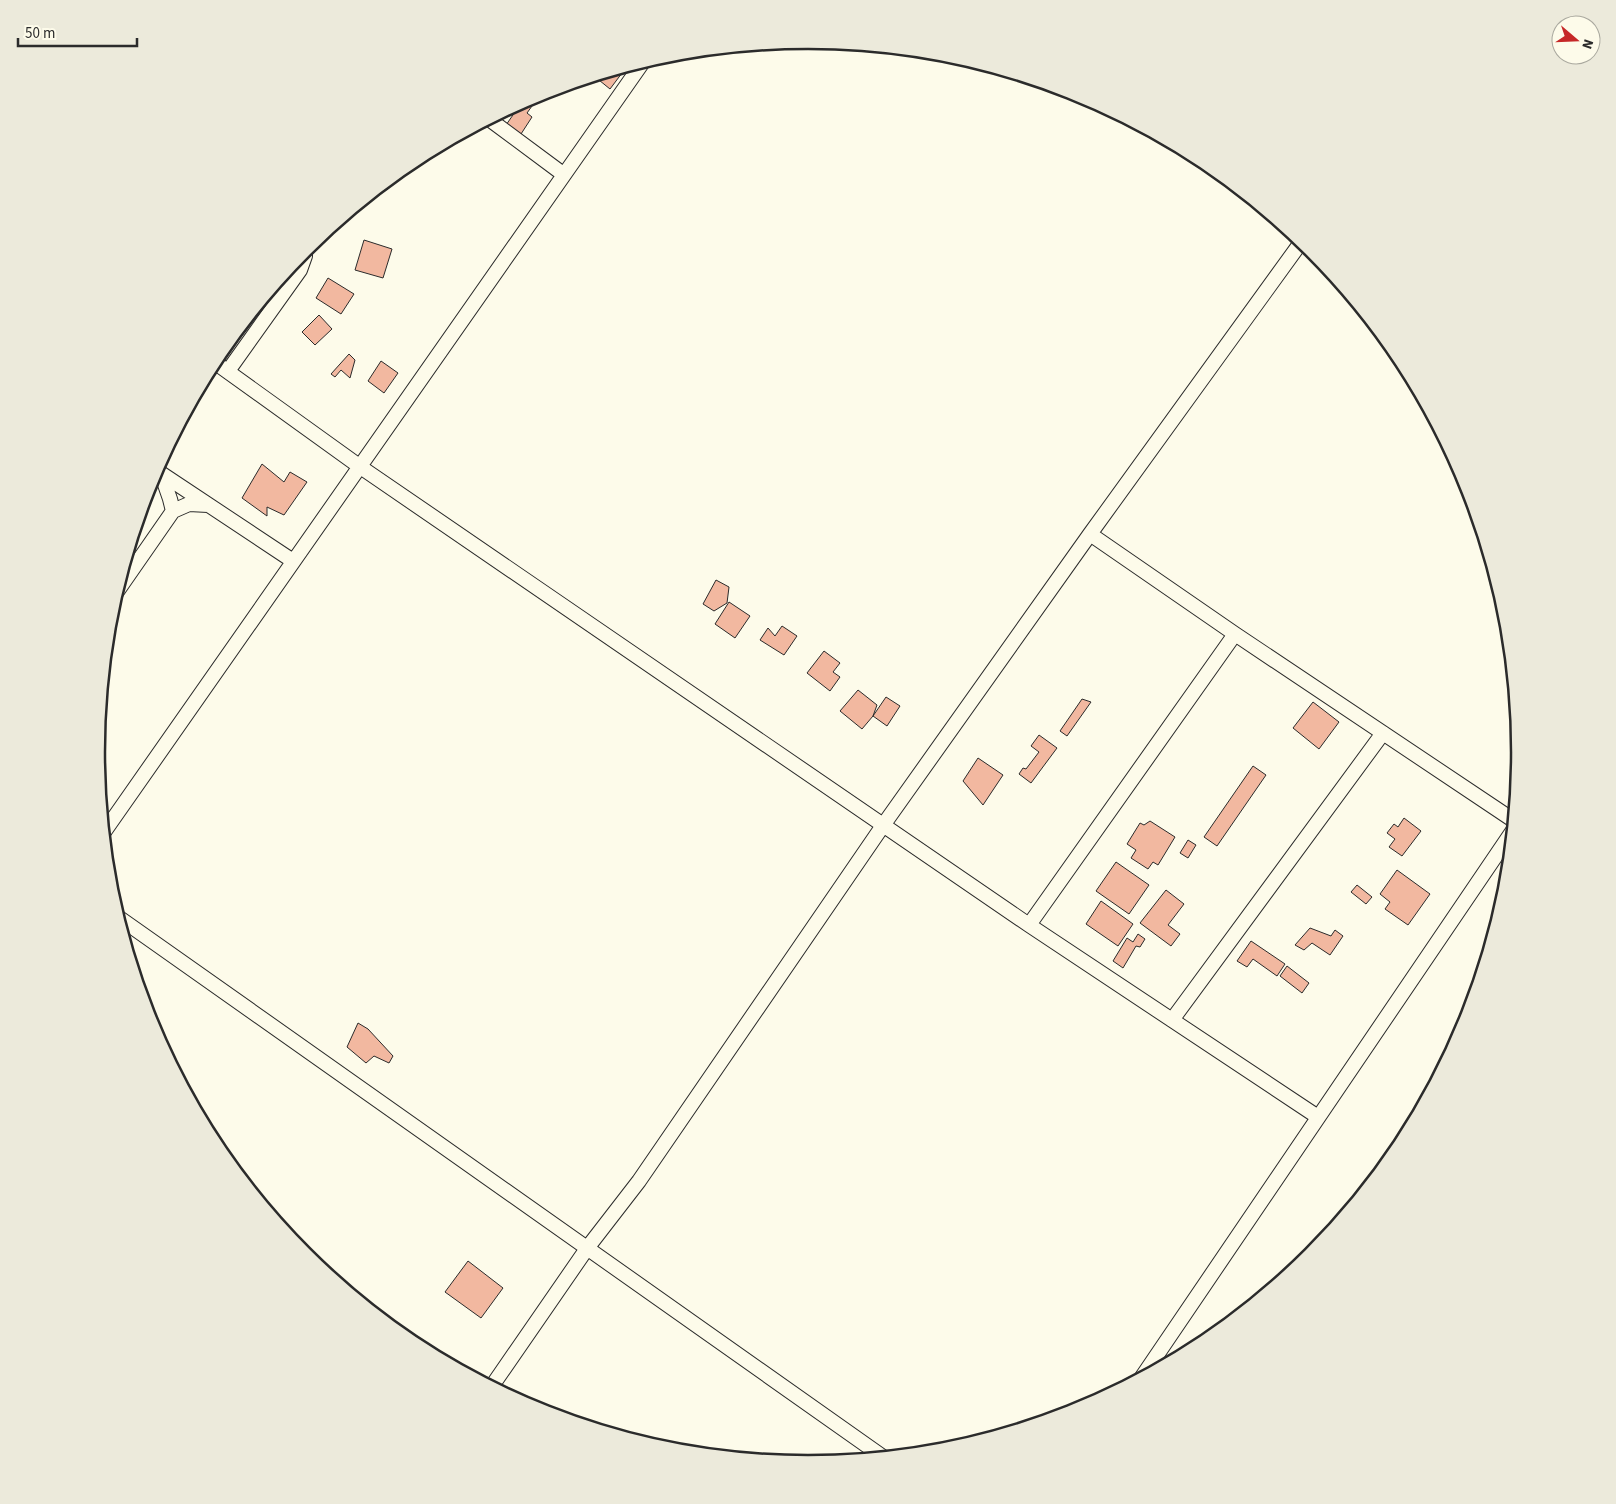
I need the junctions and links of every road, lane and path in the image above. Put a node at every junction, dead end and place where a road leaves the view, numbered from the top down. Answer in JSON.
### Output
{"nodes":[{"id":1,"x":637,"y":70,"type":"edge"},
{"id":2,"x":494,"y":123,"type":"edge"},
{"id":3,"x":563,"y":174,"type":"junction"},
{"id":4,"x":1297,"y":248,"type":"edge"},
{"id":5,"x":302,"y":264,"type":"edge"},
{"id":6,"x":220,"y":366,"type":"edge"},
{"id":7,"x":228,"y":371,"type":"junction"},
{"id":8,"x":359,"y":466,"type":"junction"},
{"id":9,"x":162,"y":474,"type":"edge"},
{"id":10,"x":160,"y":478,"type":"edge"},
{"id":11,"x":209,"y":505,"type":"junction"},
{"id":12,"x":172,"y":511,"type":"junction"},
{"id":13,"x":1090,"y":534,"type":"junction"},
{"id":14,"x":293,"y":560,"type":"junction"},
{"id":15,"x":127,"y":576,"type":"edge"},
{"id":16,"x":1235,"y":634,"type":"junction"},
{"id":17,"x":1383,"y":733,"type":"junction"},
{"id":18,"x":1508,"y":817,"type":"edge"},
{"id":19,"x":884,"y":824,"type":"junction"},
{"id":20,"x":109,"y":825,"type":"edge"},
{"id":21,"x":1505,"y":842,"type":"edge"},
{"id":22,"x":126,"y":923,"type":"edge"},
{"id":23,"x":1029,"y":925,"type":"junction"},
{"id":24,"x":1172,"y":1020,"type":"junction"},
{"id":25,"x":1318,"y":1117,"type":"junction"},
{"id":26,"x":588,"y":1247,"type":"junction"},
{"id":27,"x":1149,"y":1367,"type":"edge"},
{"id":28,"x":495,"y":1382,"type":"edge"},
{"id":29,"x":876,"y":1452,"type":"edge"}],
"edges":[{"from":1,"to":3,"type":"street"},
{"from":2,"to":3,"type":"street"},
{"from":3,"to":8,"type":"street"},
{"from":4,"to":13,"type":"street"},
{"from":5,"to":7,"type":"street"},
{"from":6,"to":7,"type":"street"},
{"from":7,"to":8,"type":"street"},
{"from":8,"to":14,"type":"street"},
{"from":8,"to":19,"type":"street"},
{"from":9,"to":11,"type":"street"},
{"from":10,"to":12,"type":"street"},
{"from":11,"to":12,"type":"street"},
{"from":11,"to":14,"type":"street"},
{"from":12,"to":15,"type":"street"},
{"from":13,"to":16,"type":"street"},
{"from":13,"to":19,"type":"street"},
{"from":14,"to":20,"type":"street"},
{"from":16,"to":17,"type":"street"},
{"from":16,"to":23,"type":"street"},
{"from":17,"to":18,"type":"street"},
{"from":17,"to":24,"type":"street"},
{"from":19,"to":23,"type":"street"},
{"from":19,"to":26,"type":"street"},
{"from":21,"to":25,"type":"street"},
{"from":22,"to":26,"type":"street"},
{"from":23,"to":24,"type":"street"},
{"from":24,"to":25,"type":"street"},
{"from":25,"to":27,"type":"street"},
{"from":26,"to":28,"type":"street"},
{"from":26,"to":29,"type":"street"}]}
